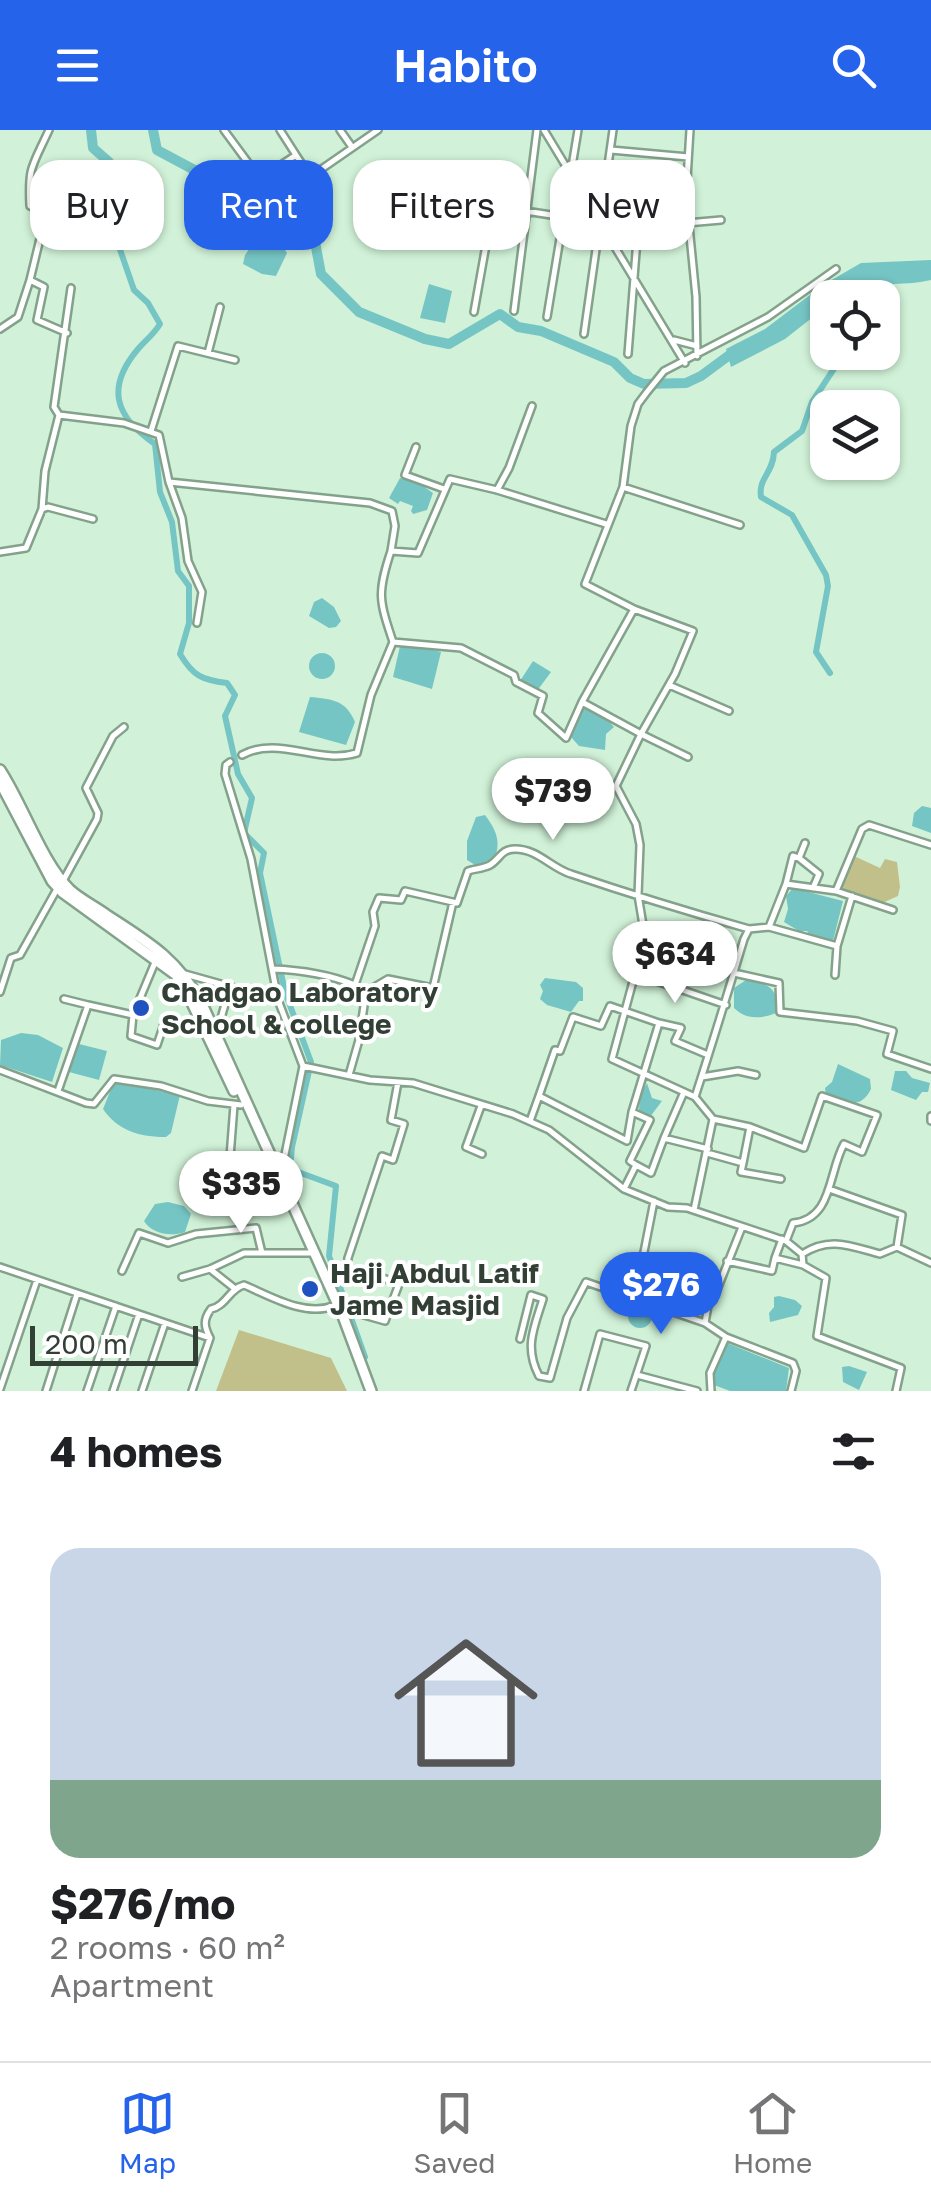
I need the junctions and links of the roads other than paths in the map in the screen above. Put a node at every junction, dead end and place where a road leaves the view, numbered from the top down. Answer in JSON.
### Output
{"nodes":[{"id":1,"x":48,"y":130,"type":"edge"},
{"id":2,"x":224,"y":130,"type":"edge"},
{"id":3,"x":280,"y":130,"type":"edge"},
{"id":4,"x":340,"y":130,"type":"edge"},
{"id":5,"x":378,"y":130,"type":"edge"},
{"id":6,"x":540,"y":130,"type":"edge"},
{"id":7,"x":578,"y":130,"type":"edge"},
{"id":8,"x":613,"y":130,"type":"edge"},
{"id":9,"x":690,"y":130,"type":"edge"},
{"id":10,"x":352,"y":148,"type":"junction"},
{"id":11,"x":611,"y":150,"type":"junction"},
{"id":12,"x":296,"y":155,"type":"junction"},
{"id":13,"x":688,"y":157,"type":"joint"},
{"id":14,"x":299,"y":160,"type":"edge"},
{"id":15,"x":560,"y":160,"type":"edge"},
{"id":16,"x":573,"y":160,"type":"edge"},
{"id":17,"x":609,"y":160,"type":"edge"},
{"id":18,"x":333,"y":161,"type":"edge"},
{"id":19,"x":530,"y":193,"type":"edge"},
{"id":20,"x":721,"y":220,"type":"dead end"},
{"id":21,"x":695,"y":222,"type":"edge"},
{"id":22,"x":485,"y":250,"type":"edge"},
{"id":23,"x":522,"y":250,"type":"edge"},
{"id":24,"x":559,"y":250,"type":"edge"},
{"id":25,"x":596,"y":250,"type":"edge"},
{"id":26,"x":618,"y":250,"type":"edge"},
{"id":27,"x":637,"y":250,"type":"edge"},
{"id":28,"x":691,"y":250,"type":"edge"},
{"id":29,"x":836,"y":269,"type":"dead end"},
{"id":30,"x":635,"y":278,"type":"junction"},
{"id":31,"x":30,"y":280,"type":"junction"},
{"id":32,"x":71,"y":288,"type":"dead end"},
{"id":33,"x":220,"y":307,"type":"dead end"},
{"id":34,"x":514,"y":311,"type":"dead end"},
{"id":35,"x":474,"y":312,"type":"dead end"},
{"id":36,"x":547,"y":317,"type":"dead end"},
{"id":37,"x":0,"y":329,"type":"edge"},
{"id":38,"x":67,"y":334,"type":"junction"},
{"id":39,"x":584,"y":334,"type":"dead end"},
{"id":40,"x":671,"y":339,"type":"junction"},
{"id":41,"x":697,"y":346,"type":"junction"},
{"id":42,"x":208,"y":354,"type":"junction"},
{"id":43,"x":628,"y":354,"type":"dead end"},
{"id":44,"x":697,"y":356,"type":"junction"},
{"id":45,"x":235,"y":360,"type":"dead end"},
{"id":46,"x":685,"y":362,"type":"junction"},
{"id":47,"x":532,"y":406,"type":"dead end"},
{"id":48,"x":59,"y":415,"type":"junction"},
{"id":49,"x":150,"y":431,"type":"junction"},
{"id":50,"x":416,"y":447,"type":"dead end"},
{"id":51,"x":170,"y":482,"type":"junction"},
{"id":52,"x":623,"y":487,"type":"junction"},
{"id":53,"x":444,"y":488,"type":"junction"},
{"id":54,"x":497,"y":490,"type":"junction"},
{"id":55,"x":42,"y":509,"type":"junction"},
{"id":56,"x":93,"y":519,"type":"dead end"},
{"id":57,"x":606,"y":524,"type":"junction"},
{"id":58,"x":740,"y":525,"type":"dead end"},
{"id":59,"x":391,"y":551,"type":"junction"},
{"id":60,"x":0,"y":552,"type":"edge"},
{"id":61,"x":634,"y":609,"type":"junction"},
{"id":62,"x":196,"y":623,"type":"dead end"},
{"id":63,"x":393,"y":642,"type":"junction"},
{"id":64,"x":668,"y":685,"type":"junction"},
{"id":65,"x":582,"y":702,"type":"junction"},
{"id":66,"x":729,"y":712,"type":"dead end"},
{"id":67,"x":124,"y":727,"type":"dead end"},
{"id":68,"x":642,"y":734,"type":"junction"},
{"id":69,"x":242,"y":755,"type":"dead end"},
{"id":70,"x":688,"y":757,"type":"dead end"},
{"id":71,"x":230,"y":762,"type":"dead end"},
{"id":72,"x":0,"y":770,"type":"edge"},
{"id":73,"x":0,"y":782,"type":"edge"},
{"id":74,"x":805,"y":843,"type":"dead end"},
{"id":75,"x":931,"y":845,"type":"edge"},
{"id":76,"x":799,"y":858,"type":"junction"},
{"id":77,"x":786,"y":884,"type":"junction"},
{"id":78,"x":60,"y":885,"type":"junction"},
{"id":79,"x":813,"y":888,"type":"junction"},
{"id":80,"x":836,"y":891,"type":"junction"},
{"id":81,"x":638,"y":896,"type":"junction"},
{"id":82,"x":852,"y":896,"type":"junction"},
{"id":83,"x":453,"y":902,"type":"junction"},
{"id":84,"x":893,"y":910,"type":"dead end"},
{"id":85,"x":769,"y":927,"type":"junction"},
{"id":86,"x":749,"y":929,"type":"junction"},
{"id":87,"x":837,"y":946,"type":"junction"},
{"id":88,"x":156,"y":960,"type":"junction"},
{"id":89,"x":272,"y":970,"type":"junction"},
{"id":90,"x":734,"y":973,"type":"junction"},
{"id":91,"x":185,"y":974,"type":"junction"},
{"id":92,"x":636,"y":974,"type":"junction"},
{"id":93,"x":835,"y":975,"type":"dead end"},
{"id":94,"x":355,"y":985,"type":"junction"},
{"id":95,"x":230,"y":987,"type":"junction"},
{"id":96,"x":0,"y":992,"type":"edge"},
{"id":97,"x":366,"y":992,"type":"junction"},
{"id":98,"x":64,"y":999,"type":"dead end"},
{"id":99,"x":278,"y":1000,"type":"junction"},
{"id":100,"x":88,"y":1005,"type":"junction"},
{"id":101,"x":726,"y":1005,"type":"junction"},
{"id":102,"x":623,"y":1011,"type":"junction"},
{"id":103,"x":133,"y":1015,"type":"junction"},
{"id":104,"x":200,"y":1019,"type":"junction"},
{"id":105,"x":659,"y":1023,"type":"junction"},
{"id":106,"x":216,"y":1035,"type":"junction"},
{"id":107,"x":708,"y":1055,"type":"junction"},
{"id":108,"x":303,"y":1066,"type":"junction"},
{"id":109,"x":931,"y":1069,"type":"edge"},
{"id":110,"x":0,"y":1070,"type":"edge"},
{"id":111,"x":642,"y":1073,"type":"junction"},
{"id":112,"x":349,"y":1075,"type":"junction"},
{"id":113,"x":756,"y":1075,"type":"dead end"},
{"id":114,"x":702,"y":1077,"type":"junction"},
{"id":115,"x":398,"y":1082,"type":"junction"},
{"id":116,"x":58,"y":1091,"type":"junction"},
{"id":117,"x":684,"y":1092,"type":"junction"},
{"id":118,"x":539,"y":1096,"type":"junction"},
{"id":119,"x":695,"y":1097,"type":"junction"},
{"id":120,"x":238,"y":1105,"type":"junction"},
{"id":121,"x":481,"y":1106,"type":"junction"},
{"id":122,"x":632,"y":1112,"type":"junction"},
{"id":123,"x":713,"y":1120,"type":"junction"},
{"id":124,"x":530,"y":1121,"type":"junction"},
{"id":125,"x":750,"y":1127,"type":"junction"},
{"id":126,"x":664,"y":1138,"type":"junction"},
{"id":127,"x":708,"y":1151,"type":"junction"},
{"id":128,"x":482,"y":1154,"type":"dead end"},
{"id":129,"x":742,"y":1164,"type":"junction"},
{"id":130,"x":636,"y":1165,"type":"junction"},
{"id":131,"x":781,"y":1178,"type":"dead end"},
{"id":132,"x":279,"y":1180,"type":"junction"},
{"id":133,"x":624,"y":1189,"type":"junction"},
{"id":134,"x":828,"y":1189,"type":"junction"},
{"id":135,"x":654,"y":1201,"type":"junction"},
{"id":136,"x":694,"y":1210,"type":"junction"},
{"id":137,"x":742,"y":1226,"type":"junction"},
{"id":138,"x":784,"y":1240,"type":"junction"},
{"id":139,"x":897,"y":1246,"type":"junction"},
{"id":140,"x":262,"y":1253,"type":"junction"},
{"id":141,"x":310,"y":1253,"type":"junction"},
{"id":142,"x":802,"y":1254,"type":"junction"},
{"id":143,"x":775,"y":1258,"type":"junction"},
{"id":144,"x":727,"y":1262,"type":"junction"},
{"id":145,"x":931,"y":1263,"type":"edge"},
{"id":146,"x":803,"y":1265,"type":"junction"},
{"id":147,"x":0,"y":1268,"type":"edge"},
{"id":148,"x":210,"y":1269,"type":"junction"},
{"id":149,"x":122,"y":1271,"type":"dead end"},
{"id":150,"x":182,"y":1277,"type":"dead end"},
{"id":151,"x":37,"y":1280,"type":"junction"},
{"id":152,"x":234,"y":1288,"type":"junction"},
{"id":153,"x":77,"y":1293,"type":"junction"},
{"id":154,"x":636,"y":1298,"type":"junction"},
{"id":155,"x":116,"y":1306,"type":"junction"},
{"id":156,"x":332,"y":1306,"type":"junction"},
{"id":157,"x":139,"y":1314,"type":"junction"},
{"id":158,"x":343,"y":1316,"type":"junction"},
{"id":159,"x":166,"y":1323,"type":"junction"},
{"id":160,"x":705,"y":1323,"type":"junction"},
{"id":161,"x":726,"y":1336,"type":"junction"},
{"id":162,"x":210,"y":1338,"type":"junction"},
{"id":163,"x":520,"y":1338,"type":"dead end"},
{"id":164,"x":637,"y":1375,"type":"junction"},
{"id":165,"x":0,"y":1389,"type":"edge"},
{"id":166,"x":46,"y":1391,"type":"edge"},
{"id":167,"x":87,"y":1391,"type":"edge"},
{"id":168,"x":113,"y":1391,"type":"edge"},
{"id":169,"x":142,"y":1391,"type":"edge"},
{"id":170,"x":192,"y":1391,"type":"edge"},
{"id":171,"x":368,"y":1391,"type":"edge"},
{"id":172,"x":584,"y":1391,"type":"edge"},
{"id":173,"x":631,"y":1391,"type":"edge"},
{"id":174,"x":697,"y":1391,"type":"edge"},
{"id":175,"x":710,"y":1391,"type":"edge"},
{"id":176,"x":791,"y":1391,"type":"edge"},
{"id":177,"x":896,"y":1391,"type":"edge"}],
"edges":[{"from":1,"to":31,"type":"street"},
{"from":2,"to":12,"type":"street"},
{"from":3,"to":12,"type":"street"},
{"from":4,"to":10,"type":"street"},
{"from":5,"to":10,"type":"street"},
{"from":6,"to":15,"type":"street"},
{"from":6,"to":19,"type":"street"},
{"from":7,"to":16,"type":"street"},
{"from":8,"to":11,"type":"street"},
{"from":9,"to":13,"type":"street"},
{"from":10,"to":18,"type":"street"},
{"from":11,"to":13,"type":"street"},
{"from":11,"to":17,"type":"street"},
{"from":12,"to":14,"type":"street"},
{"from":20,"to":21,"type":"street"},
{"from":22,"to":35,"type":"street"},
{"from":23,"to":34,"type":"street"},
{"from":24,"to":36,"type":"street"},
{"from":25,"to":39,"type":"street"},
{"from":26,"to":30,"type":"street"},
{"from":27,"to":30,"type":"street"},
{"from":28,"to":41,"type":"street"},
{"from":29,"to":44,"type":"street"},
{"from":30,"to":40,"type":"street"},
{"from":30,"to":43,"type":"street"},
{"from":31,"to":37,"type":"street"},
{"from":31,"to":38,"type":"street"},
{"from":32,"to":38,"type":"street"},
{"from":33,"to":42,"type":"street"},
{"from":38,"to":48,"type":"street"},
{"from":40,"to":41,"type":"street"},
{"from":40,"to":46,"type":"street"},
{"from":41,"to":44,"type":"street"},
{"from":42,"to":45,"type":"street"},
{"from":42,"to":49,"type":"street"},
{"from":44,"to":46,"type":"street"},
{"from":46,"to":52,"type":"street"},
{"from":47,"to":54,"type":"street"},
{"from":48,"to":49,"type":"street"},
{"from":48,"to":55,"type":"street"},
{"from":49,"to":51,"type":"street"},
{"from":50,"to":53,"type":"street"},
{"from":51,"to":59,"type":"street"},
{"from":51,"to":62,"type":"street"},
{"from":52,"to":57,"type":"street"},
{"from":52,"to":58,"type":"street"},
{"from":53,"to":54,"type":"street"},
{"from":53,"to":59,"type":"street"},
{"from":54,"to":57,"type":"street"},
{"from":55,"to":56,"type":"street"},
{"from":55,"to":60,"type":"street"},
{"from":57,"to":61,"type":"street"},
{"from":59,"to":63,"type":"street"},
{"from":61,"to":64,"type":"street"},
{"from":61,"to":65,"type":"street"},
{"from":63,"to":65,"type":"street"},
{"from":63,"to":69,"type":"street"},
{"from":64,"to":66,"type":"street"},
{"from":64,"to":68,"type":"street"},
{"from":65,"to":68,"type":"street"},
{"from":67,"to":78,"type":"street"},
{"from":68,"to":70,"type":"street"},
{"from":68,"to":81,"type":"street"},
{"from":71,"to":89,"type":"street"},
{"from":72,"to":78,"type":"highway"},
{"from":73,"to":78,"type":"highway"},
{"from":74,"to":76,"type":"street"},
{"from":75,"to":80,"type":"street"},
{"from":76,"to":77,"type":"street"},
{"from":76,"to":79,"type":"street"},
{"from":77,"to":79,"type":"street"},
{"from":77,"to":85,"type":"street"},
{"from":78,"to":88,"type":"highway"},
{"from":78,"to":91,"type":"highway"},
{"from":78,"to":96,"type":"street"},
{"from":79,"to":80,"type":"street"},
{"from":80,"to":82,"type":"street"},
{"from":81,"to":83,"type":"street"},
{"from":81,"to":86,"type":"street"},
{"from":81,"to":92,"type":"street"},
{"from":82,"to":84,"type":"street"},
{"from":82,"to":87,"type":"street"},
{"from":83,"to":94,"type":"street"},
{"from":83,"to":97,"type":"street"},
{"from":85,"to":86,"type":"street"},
{"from":85,"to":87,"type":"street"},
{"from":86,"to":90,"type":"street"},
{"from":87,"to":93,"type":"street"},
{"from":88,"to":103,"type":"street"},
{"from":88,"to":104,"type":"highway"},
{"from":89,"to":94,"type":"street"},
{"from":89,"to":99,"type":"street"},
{"from":90,"to":101,"type":"street"},
{"from":90,"to":109,"type":"street"},
{"from":91,"to":95,"type":"street"},
{"from":91,"to":106,"type":"highway"},
{"from":92,"to":101,"type":"street"},
{"from":92,"to":102,"type":"street"},
{"from":94,"to":97,"type":"street"},
{"from":95,"to":99,"type":"street"},
{"from":95,"to":106,"type":"street"},
{"from":97,"to":112,"type":"street"},
{"from":98,"to":100,"type":"street"},
{"from":99,"to":108,"type":"street"},
{"from":100,"to":103,"type":"street"},
{"from":100,"to":116,"type":"street"},
{"from":101,"to":107,"type":"street"},
{"from":102,"to":105,"type":"street"},
{"from":102,"to":111,"type":"street"},
{"from":102,"to":118,"type":"street"},
{"from":103,"to":104,"type":"street"},
{"from":104,"to":120,"type":"highway"},
{"from":105,"to":107,"type":"street"},
{"from":105,"to":111,"type":"street"},
{"from":106,"to":132,"type":"highway"},
{"from":107,"to":114,"type":"street"},
{"from":108,"to":112,"type":"street"},
{"from":108,"to":132,"type":"street"},
{"from":110,"to":116,"type":"street"},
{"from":111,"to":117,"type":"street"},
{"from":111,"to":122,"type":"street"},
{"from":112,"to":115,"type":"street"},
{"from":113,"to":114,"type":"street"},
{"from":114,"to":119,"type":"street"},
{"from":115,"to":121,"type":"street"},
{"from":115,"to":158,"type":"street"},
{"from":116,"to":120,"type":"street"},
{"from":117,"to":119,"type":"street"},
{"from":117,"to":126,"type":"street"},
{"from":118,"to":122,"type":"street"},
{"from":118,"to":124,"type":"street"},
{"from":119,"to":123,"type":"street"},
{"from":120,"to":132,"type":"highway"},
{"from":120,"to":132,"type":"street"},
{"from":121,"to":124,"type":"street"},
{"from":121,"to":128,"type":"street"},
{"from":122,"to":130,"type":"street"},
{"from":123,"to":125,"type":"street"},
{"from":123,"to":127,"type":"street"},
{"from":124,"to":133,"type":"street"},
{"from":125,"to":129,"type":"street"},
{"from":125,"to":134,"type":"street"},
{"from":126,"to":127,"type":"street"},
{"from":126,"to":130,"type":"street"},
{"from":127,"to":129,"type":"street"},
{"from":127,"to":136,"type":"street"},
{"from":129,"to":131,"type":"street"},
{"from":130,"to":133,"type":"street"},
{"from":132,"to":141,"type":"highway"},
{"from":132,"to":158,"type":"highway"},
{"from":133,"to":135,"type":"street"},
{"from":134,"to":138,"type":"street"},
{"from":134,"to":139,"type":"street"},
{"from":135,"to":136,"type":"street"},
{"from":135,"to":154,"type":"street"},
{"from":136,"to":137,"type":"street"},
{"from":137,"to":138,"type":"street"},
{"from":137,"to":144,"type":"street"},
{"from":138,"to":142,"type":"street"},
{"from":138,"to":143,"type":"street"},
{"from":139,"to":142,"type":"street"},
{"from":139,"to":145,"type":"street"},
{"from":140,"to":141,"type":"street"},
{"from":140,"to":148,"type":"street"},
{"from":140,"to":149,"type":"street"},
{"from":141,"to":156,"type":"highway"},
{"from":142,"to":146,"type":"street"},
{"from":143,"to":144,"type":"street"},
{"from":143,"to":146,"type":"street"},
{"from":144,"to":160,"type":"street"},
{"from":146,"to":177,"type":"street"},
{"from":147,"to":151,"type":"street"},
{"from":148,"to":150,"type":"street"},
{"from":148,"to":152,"type":"street"},
{"from":151,"to":153,"type":"street"},
{"from":151,"to":165,"type":"street"},
{"from":152,"to":156,"type":"street"},
{"from":152,"to":162,"type":"street"},
{"from":153,"to":155,"type":"street"},
{"from":153,"to":166,"type":"street"},
{"from":154,"to":160,"type":"street"},
{"from":154,"to":163,"type":"street"},
{"from":155,"to":157,"type":"street"},
{"from":155,"to":167,"type":"street"},
{"from":156,"to":171,"type":"highway"},
{"from":157,"to":159,"type":"street"},
{"from":157,"to":168,"type":"street"},
{"from":158,"to":171,"type":"highway"},
{"from":159,"to":162,"type":"street"},
{"from":159,"to":169,"type":"street"},
{"from":160,"to":161,"type":"street"},
{"from":161,"to":175,"type":"street"},
{"from":161,"to":176,"type":"street"},
{"from":162,"to":170,"type":"street"},
{"from":164,"to":172,"type":"street"},
{"from":164,"to":173,"type":"street"},
{"from":164,"to":174,"type":"street"}]}
